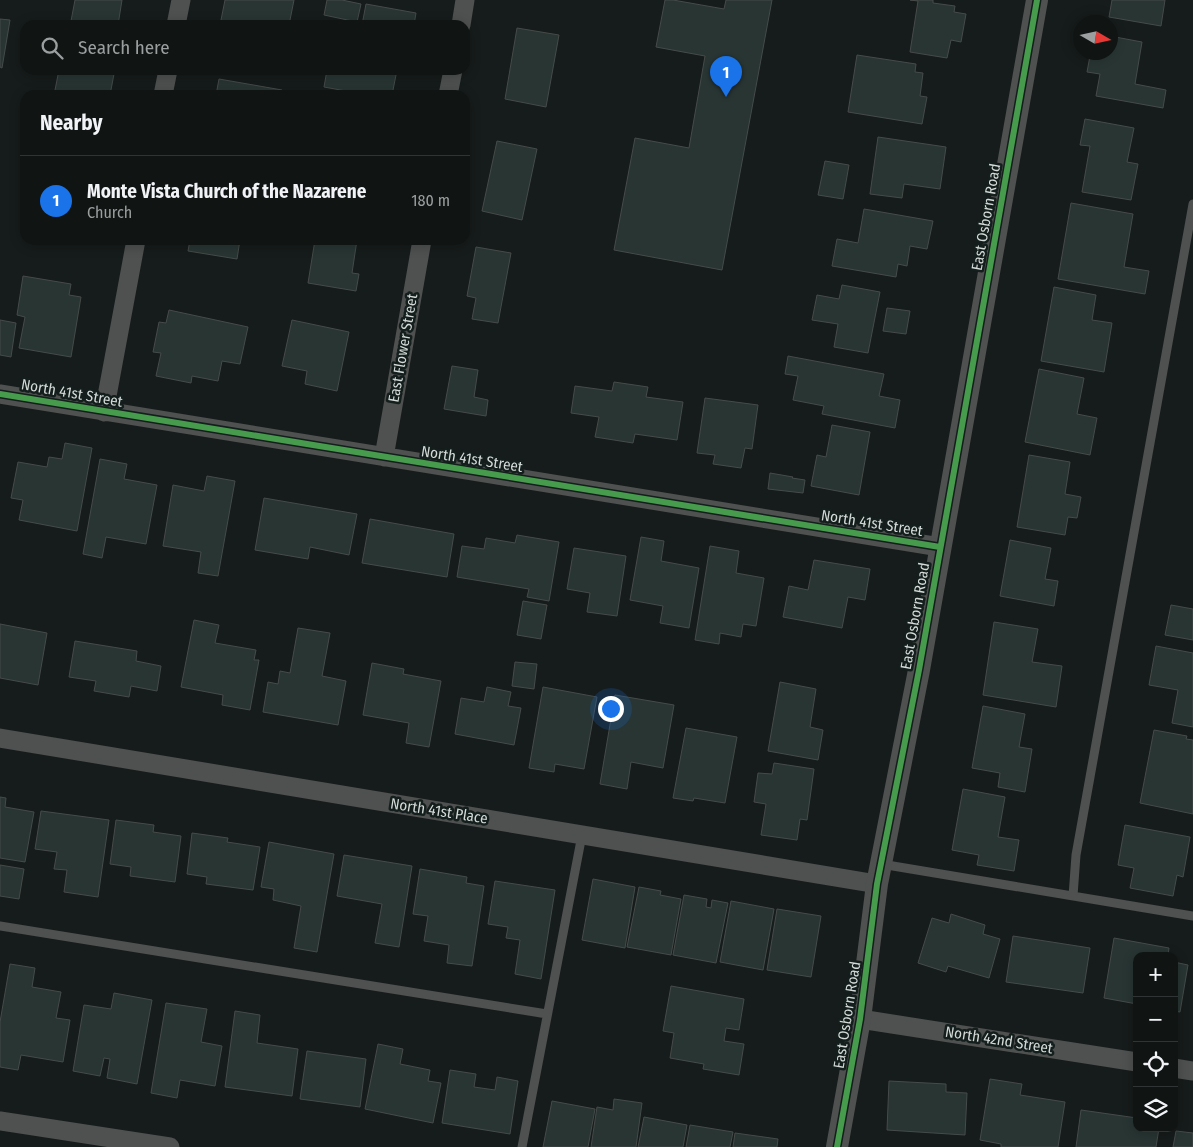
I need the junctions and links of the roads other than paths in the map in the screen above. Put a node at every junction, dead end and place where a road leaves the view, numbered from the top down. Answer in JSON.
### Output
{"nodes":[{"id":1,"x":181,"y":0,"type":"edge"},
{"id":2,"x":465,"y":0,"type":"edge"},
{"id":3,"x":1037,"y":0,"type":"edge"},
{"id":4,"x":177,"y":20,"type":"edge"},
{"id":5,"x":462,"y":20,"type":"edge"},
{"id":6,"x":167,"y":75,"type":"edge"},
{"id":7,"x":452,"y":75,"type":"edge"},
{"id":8,"x":164,"y":90,"type":"edge"},
{"id":9,"x":449,"y":90,"type":"edge"},
{"id":10,"x":1193,"y":204,"type":"edge"},
{"id":11,"x":135,"y":245,"type":"edge"},
{"id":12,"x":421,"y":245,"type":"edge"},
{"id":13,"x":0,"y":394,"type":"edge"},
{"id":14,"x":104,"y":412,"type":"junction"},
{"id":15,"x":384,"y":457,"type":"junction"},
{"id":16,"x":940,"y":547,"type":"junction"},
{"id":17,"x":0,"y":738,"type":"edge"},
{"id":18,"x":582,"y":834,"type":"junction"},
{"id":19,"x":879,"y":874,"type":"junction"},
{"id":20,"x":1073,"y":896,"type":"junction"},
{"id":21,"x":1193,"y":916,"type":"edge"},
{"id":22,"x":0,"y":926,"type":"edge"},
{"id":23,"x":547,"y":1014,"type":"junction"},
{"id":24,"x":860,"y":1019,"type":"junction"},
{"id":25,"x":1133,"y":1061,"type":"edge"},
{"id":26,"x":1178,"y":1068,"type":"edge"},
{"id":27,"x":1193,"y":1070,"type":"edge"},
{"id":28,"x":0,"y":1121,"type":"edge"},
{"id":29,"x":103,"y":1142,"type":"edge"},
{"id":30,"x":170,"y":1147,"type":"edge"},
{"id":31,"x":522,"y":1147,"type":"edge"},
{"id":32,"x":837,"y":1147,"type":"edge"}],
"edges":[{"from":1,"to":4,"type":"street"},
{"from":2,"to":5,"type":"street"},
{"from":3,"to":16,"type":"street","name":"East Osborn Road"},
{"from":6,"to":8,"type":"street"},
{"from":7,"to":9,"type":"street"},
{"from":10,"to":20,"type":"lane"},
{"from":11,"to":14,"type":"street"},
{"from":12,"to":15,"type":"street","name":"East Flower Street"},
{"from":13,"to":14,"type":"street","name":"North 41st Street"},
{"from":14,"to":15,"type":"street","name":"North 41st Street"},
{"from":15,"to":16,"type":"street","name":"North 41st Street"},
{"from":16,"to":19,"type":"street","name":"East Osborn Road"},
{"from":17,"to":18,"type":"street","name":"North 41st Place"},
{"from":18,"to":19,"type":"street","name":"North 41st Place"},
{"from":18,"to":23,"type":"lane"},
{"from":19,"to":20,"type":"lane"},
{"from":19,"to":24,"type":"street","name":"East Osborn Road"},
{"from":20,"to":21,"type":"lane"},
{"from":22,"to":23,"type":"lane"},
{"from":23,"to":31,"type":"lane"},
{"from":24,"to":25,"type":"street","name":"North 42nd Street"},
{"from":24,"to":32,"type":"street","name":"East Osborn Road"},
{"from":26,"to":27,"type":"street"},
{"from":28,"to":29,"type":"street"},
{"from":29,"to":30,"type":"street"}]}
